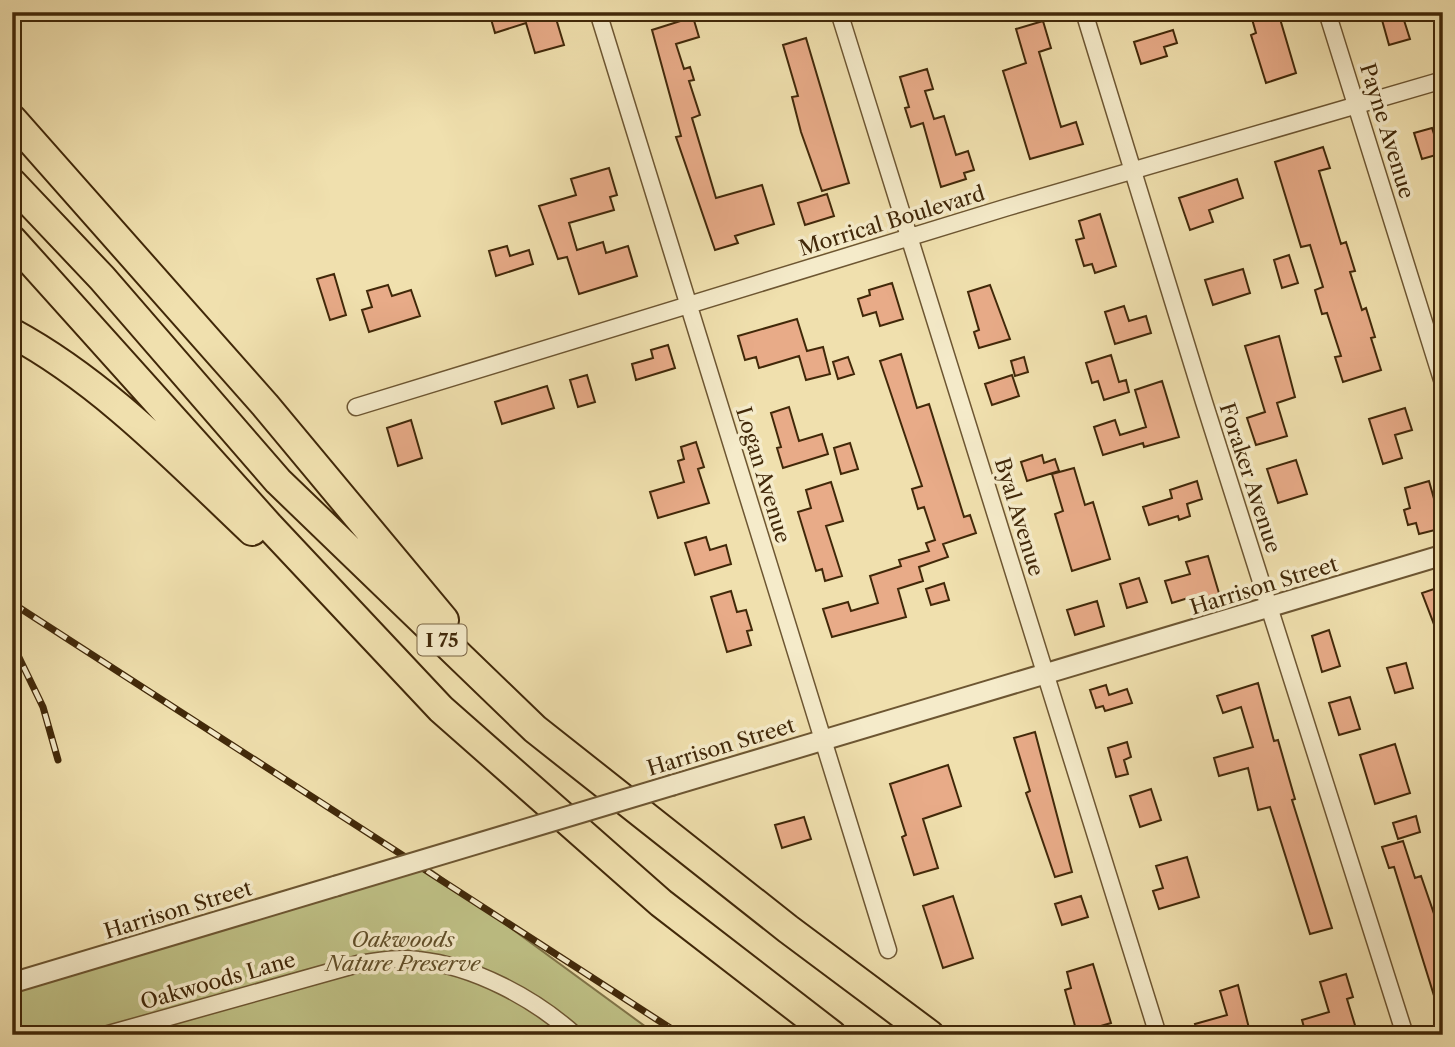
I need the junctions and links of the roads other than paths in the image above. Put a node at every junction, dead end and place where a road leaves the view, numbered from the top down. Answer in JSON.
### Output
{"nodes":[{"id":1,"x":598,"y":12,"type":"edge"},
{"id":2,"x":839,"y":12,"type":"edge"},
{"id":3,"x":1084,"y":12,"type":"edge"},
{"id":4,"x":1327,"y":12,"type":"edge"},
{"id":5,"x":1443,"y":80,"type":"edge"},
{"id":6,"x":1357,"y":105,"type":"junction"},
{"id":7,"x":12,"y":119,"type":"edge"},
{"id":8,"x":1133,"y":171,"type":"junction"},
{"id":9,"x":12,"y":183,"type":"edge"},
{"id":10,"x":909,"y":238,"type":"junction"},
{"id":11,"x":12,"y":240,"type":"edge"},
{"id":12,"x":689,"y":304,"type":"junction"},
{"id":13,"x":12,"y":333,"type":"edge"},
{"id":14,"x":1443,"y":383,"type":"edge"},
{"id":15,"x":356,"y":407,"type":"dead end"},
{"id":16,"x":1443,"y":555,"type":"edge"},
{"id":17,"x":1270,"y":608,"type":"junction"},
{"id":18,"x":1046,"y":674,"type":"junction"},
{"id":19,"x":441,"y":709,"type":"junction"},
{"id":20,"x":536,"y":729,"type":"junction"},
{"id":21,"x":822,"y":741,"type":"junction"},
{"id":22,"x":888,"y":950,"type":"dead end"},
{"id":23,"x":12,"y":983,"type":"edge"},
{"id":24,"x":105,"y":1035,"type":"edge"},
{"id":25,"x":575,"y":1035,"type":"edge"},
{"id":26,"x":832,"y":1035,"type":"edge"},
{"id":27,"x":930,"y":1035,"type":"edge"},
{"id":28,"x":1158,"y":1035,"type":"edge"},
{"id":29,"x":1405,"y":1035,"type":"edge"}],
"edges":[{"from":1,"to":12,"type":"street","name":"Logan Avenue"},
{"from":2,"to":10,"type":"street","name":"Byal Avenue"},
{"from":3,"to":8,"type":"street","name":"Foraker Avenue"},
{"from":4,"to":6,"type":"street","name":"Payne Avenue"},
{"from":5,"to":6,"type":"street","name":"Morrical Boulevard"},
{"from":6,"to":8,"type":"street","name":"Morrical Boulevard"},
{"from":6,"to":14,"type":"street","name":"Payne Avenue"},
{"from":7,"to":20,"type":"highway"},
{"from":8,"to":10,"type":"street","name":"Morrical Boulevard"},
{"from":8,"to":17,"type":"street","name":"Foraker Avenue"},
{"from":9,"to":20,"type":"highway","number":"I 75"},
{"from":10,"to":12,"type":"street","name":"Morrical Boulevard"},
{"from":10,"to":18,"type":"street","name":"Byal Avenue"},
{"from":11,"to":19,"type":"highway","number":"I 75"},
{"from":12,"to":15,"type":"street","name":"Morrical Boulevard"},
{"from":12,"to":21,"type":"street","name":"Logan Avenue"},
{"from":13,"to":19,"type":"highway"},
{"from":16,"to":17,"type":"street","name":"Harrison Street"},
{"from":17,"to":18,"type":"street","name":"Harrison Street"},
{"from":17,"to":29,"type":"street","name":"Foraker Avenue"},
{"from":18,"to":21,"type":"street","name":"Harrison Street"},
{"from":18,"to":28,"type":"street","name":"Byal Avenue"},
{"from":19,"to":26,"type":"highway","number":"I 75"},
{"from":20,"to":27,"type":"highway","number":"I 75"},
{"from":21,"to":22,"type":"street","name":"Logan Avenue"},
{"from":21,"to":23,"type":"street","name":"Harrison Street","bridge":true},
{"from":24,"to":25,"type":"street","name":"Oakwoods Lane"}]}
